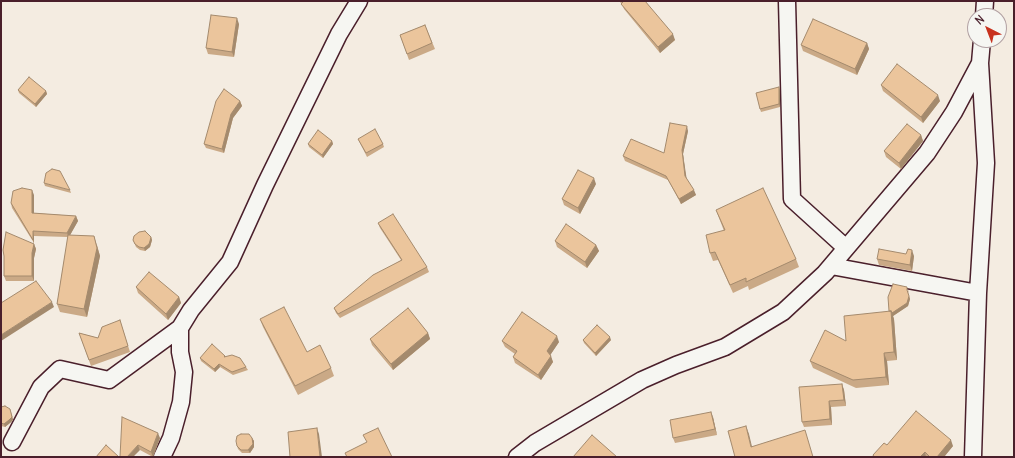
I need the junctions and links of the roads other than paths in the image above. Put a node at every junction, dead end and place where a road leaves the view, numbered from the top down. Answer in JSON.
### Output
{"nodes":[{"id":1,"x":359,"y":1,"type":"edge"},
{"id":2,"x":787,"y":1,"type":"edge"},
{"id":3,"x":981,"y":48,"type":"edge"},
{"id":4,"x":980,"y":63,"type":"junction"},
{"id":5,"x":846,"y":248,"type":"junction"},
{"id":6,"x":831,"y":266,"type":"junction"},
{"id":7,"x":978,"y":293,"type":"junction"},
{"id":8,"x":180,"y":328,"type":"junction"},
{"id":9,"x":12,"y":442,"type":"dead end"},
{"id":10,"x":162,"y":457,"type":"edge"},
{"id":11,"x":517,"y":457,"type":"edge"},
{"id":12,"x":973,"y":457,"type":"edge"}],
"edges":[{"from":1,"to":8,"type":"street"},
{"from":2,"to":5,"type":"street"},
{"from":3,"to":4,"type":"street"},
{"from":4,"to":5,"type":"street"},
{"from":4,"to":7,"type":"street"},
{"from":5,"to":6,"type":"street"},
{"from":6,"to":7,"type":"street"},
{"from":6,"to":11,"type":"street"},
{"from":7,"to":12,"type":"street"},
{"from":8,"to":9,"type":"street"},
{"from":8,"to":10,"type":"street"}]}
